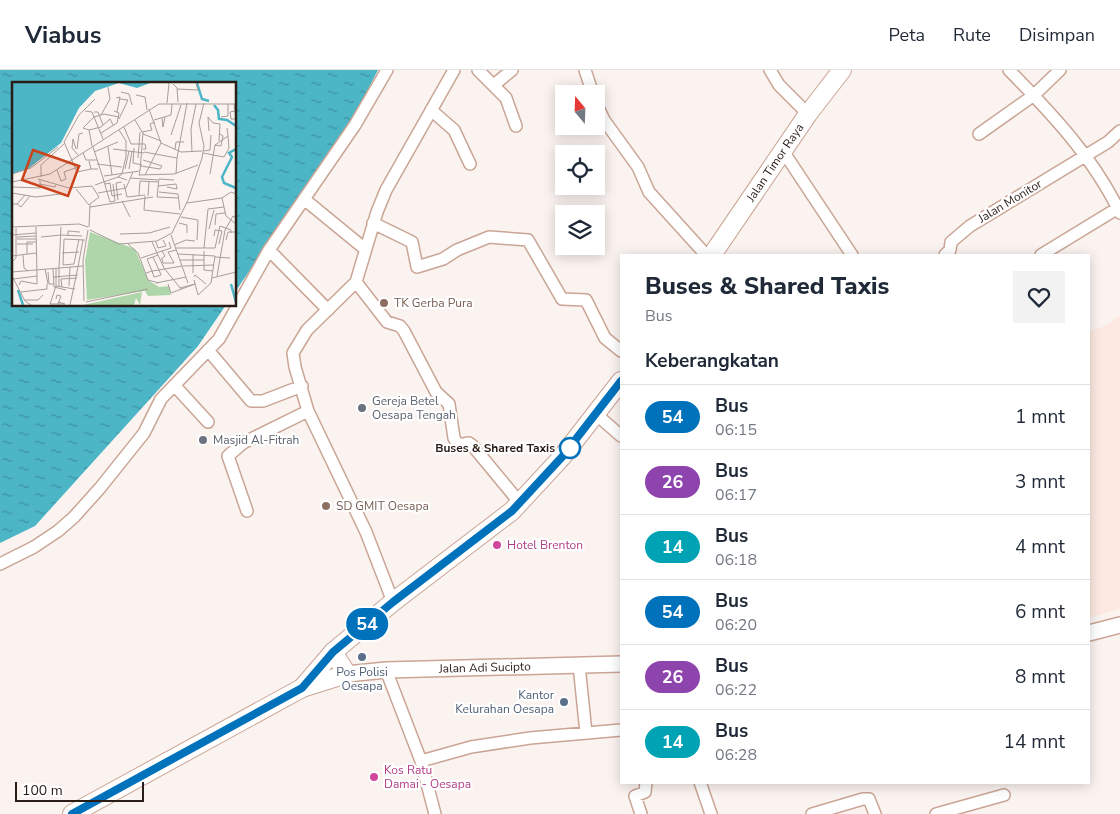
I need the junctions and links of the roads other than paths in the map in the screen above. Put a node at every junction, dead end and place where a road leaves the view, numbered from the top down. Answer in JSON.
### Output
{"nodes":[{"id":1,"x":387,"y":70,"type":"edge"},
{"id":2,"x":454,"y":70,"type":"edge"},
{"id":3,"x":478,"y":70,"type":"edge"},
{"id":4,"x":512,"y":70,"type":"edge"},
{"id":5,"x":586,"y":70,"type":"edge"},
{"id":6,"x":770,"y":70,"type":"edge"},
{"id":7,"x":842,"y":70,"type":"edge"},
{"id":8,"x":1009,"y":70,"type":"edge"},
{"id":9,"x":1060,"y":70,"type":"edge"},
{"id":10,"x":495,"y":84,"type":"junction"},
{"id":11,"x":591,"y":85,"type":"edge"},
{"id":12,"x":1034,"y":95,"type":"junction"},
{"id":13,"x":431,"y":110,"type":"junction"},
{"id":14,"x":808,"y":114,"type":"junction"},
{"id":15,"x":605,"y":121,"type":"edge"},
{"id":16,"x":516,"y":126,"type":"dead end"},
{"id":17,"x":1120,"y":131,"type":"edge"},
{"id":18,"x":979,"y":134,"type":"dead end"},
{"id":19,"x":783,"y":151,"type":"junction"},
{"id":20,"x":1085,"y":155,"type":"junction"},
{"id":21,"x":470,"y":164,"type":"dead end"},
{"id":22,"x":304,"y":199,"type":"junction"},
{"id":23,"x":1119,"y":211,"type":"edge"},
{"id":24,"x":373,"y":224,"type":"junction"},
{"id":25,"x":365,"y":249,"type":"junction"},
{"id":26,"x":268,"y":250,"type":"junction"},
{"id":27,"x":705,"y":254,"type":"edge"},
{"id":28,"x":713,"y":254,"type":"edge"},
{"id":29,"x":851,"y":254,"type":"edge"},
{"id":30,"x":946,"y":254,"type":"edge"},
{"id":31,"x":1043,"y":254,"type":"edge"},
{"id":32,"x":356,"y":282,"type":"junction"},
{"id":33,"x":328,"y":310,"type":"junction"},
{"id":34,"x":208,"y":350,"type":"junction"},
{"id":35,"x":620,"y":350,"type":"edge"},
{"id":36,"x":620,"y":382,"type":"edge"},
{"id":37,"x":175,"y":386,"type":"junction"},
{"id":38,"x":302,"y":386,"type":"junction"},
{"id":39,"x":308,"y":411,"type":"junction"},
{"id":40,"x":597,"y":415,"type":"junction"},
{"id":41,"x":208,"y":422,"type":"dead end"},
{"id":42,"x":620,"y":435,"type":"edge"},
{"id":43,"x":520,"y":503,"type":"junction"},
{"id":44,"x":247,"y":510,"type":"dead end"},
{"id":45,"x":0,"y":564,"type":"edge"},
{"id":46,"x":393,"y":602,"type":"junction"},
{"id":47,"x":1120,"y":625,"type":"edge"},
{"id":48,"x":1090,"y":634,"type":"edge"},
{"id":49,"x":333,"y":652,"type":"junction"},
{"id":50,"x":620,"y":664,"type":"edge"},
{"id":51,"x":579,"y":665,"type":"junction"},
{"id":52,"x":386,"y":670,"type":"junction"},
{"id":53,"x":347,"y":674,"type":"junction"},
{"id":54,"x":302,"y":688,"type":"junction"},
{"id":55,"x":620,"y":730,"type":"edge"},
{"id":56,"x":586,"y":733,"type":"junction"},
{"id":57,"x":421,"y":761,"type":"junction"},
{"id":58,"x":646,"y":784,"type":"edge"},
{"id":59,"x":701,"y":784,"type":"edge"},
{"id":60,"x":1004,"y":795,"type":"dead end"},
{"id":61,"x":72,"y":814,"type":"edge"},
{"id":62,"x":435,"y":814,"type":"edge"},
{"id":63,"x":641,"y":814,"type":"edge"},
{"id":64,"x":711,"y":814,"type":"edge"},
{"id":65,"x":812,"y":814,"type":"edge"},
{"id":66,"x":875,"y":814,"type":"edge"},
{"id":67,"x":936,"y":814,"type":"edge"}],
"edges":[{"from":1,"to":22,"type":"street"},
{"from":2,"to":13,"type":"street"},
{"from":3,"to":10,"type":"street"},
{"from":4,"to":10,"type":"street"},
{"from":5,"to":11,"type":"street"},
{"from":6,"to":14,"type":"street"},
{"from":7,"to":14,"type":"highway","name":"Jalan Timor Raya"},
{"from":8,"to":12,"type":"street"},
{"from":9,"to":12,"type":"street"},
{"from":10,"to":16,"type":"street"},
{"from":12,"to":18,"type":"street"},
{"from":12,"to":20,"type":"street"},
{"from":13,"to":21,"type":"street"},
{"from":13,"to":24,"type":"street"},
{"from":14,"to":19,"type":"highway","name":"Jalan Timor Raya"},
{"from":15,"to":27,"type":"street"},
{"from":17,"to":20,"type":"street","name":"Jalan Monitor"},
{"from":19,"to":28,"type":"highway","name":"Jalan Timor Raya"},
{"from":19,"to":29,"type":"street"},
{"from":20,"to":23,"type":"street"},
{"from":20,"to":30,"type":"street","name":"Jalan Monitor"},
{"from":22,"to":25,"type":"street"},
{"from":22,"to":26,"type":"street"},
{"from":23,"to":31,"type":"street"},
{"from":24,"to":25,"type":"street"},
{"from":24,"to":35,"type":"street"},
{"from":25,"to":32,"type":"street"},
{"from":26,"to":33,"type":"street"},
{"from":26,"to":34,"type":"street"},
{"from":32,"to":33,"type":"street"},
{"from":32,"to":43,"type":"street"},
{"from":33,"to":38,"type":"street"},
{"from":34,"to":37,"type":"street"},
{"from":34,"to":38,"type":"street"},
{"from":36,"to":40,"type":"highway"},
{"from":37,"to":41,"type":"street"},
{"from":37,"to":45,"type":"street"},
{"from":38,"to":39,"type":"street"},
{"from":39,"to":44,"type":"street"},
{"from":39,"to":46,"type":"street"},
{"from":40,"to":42,"type":"street"},
{"from":40,"to":43,"type":"highway"},
{"from":43,"to":46,"type":"highway"},
{"from":46,"to":49,"type":"highway"},
{"from":47,"to":48,"type":"main road"},
{"from":49,"to":53,"type":"highway"},
{"from":49,"to":54,"type":"highway"},
{"from":50,"to":51,"type":"main road","name":"Jalan Adi Sucipto"},
{"from":51,"to":52,"type":"main road","name":"Jalan Adi Sucipto"},
{"from":51,"to":56,"type":"street"},
{"from":52,"to":53,"type":"main road","name":"Jalan Adi Sucipto"},
{"from":52,"to":57,"type":"street"},
{"from":53,"to":54,"type":"highway"},
{"from":54,"to":61,"type":"highway"},
{"from":55,"to":56,"type":"street"},
{"from":56,"to":57,"type":"street"},
{"from":57,"to":62,"type":"street"},
{"from":58,"to":63,"type":"street"},
{"from":59,"to":64,"type":"street"},
{"from":60,"to":67,"type":"street"},
{"from":65,"to":66,"type":"street"}]}
